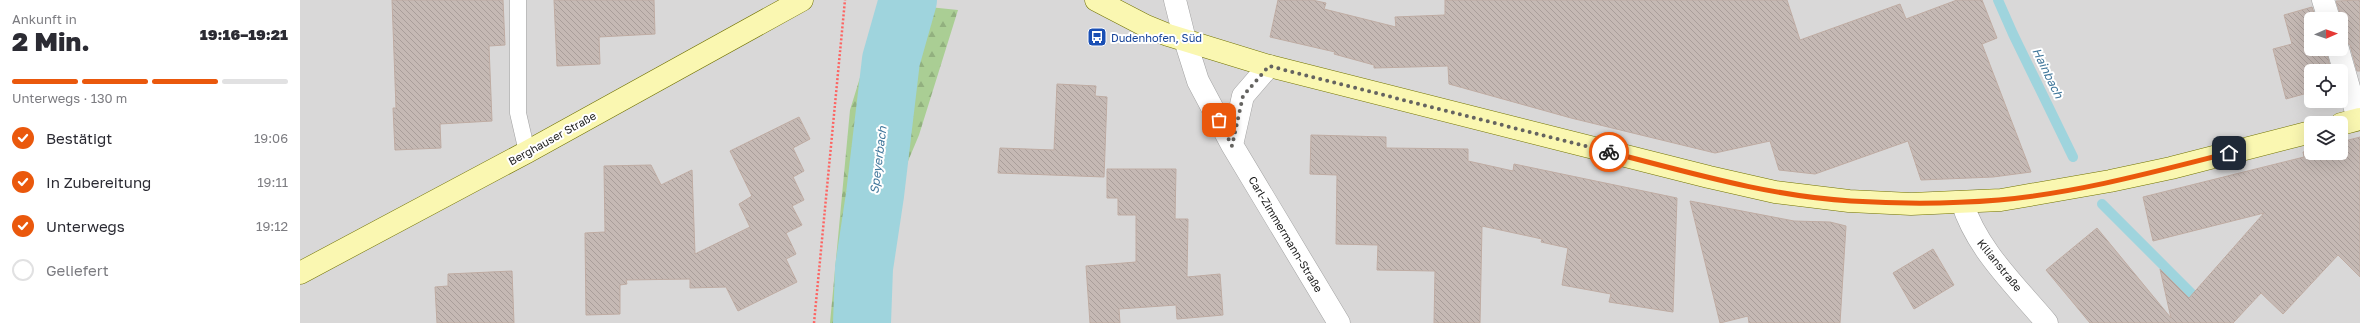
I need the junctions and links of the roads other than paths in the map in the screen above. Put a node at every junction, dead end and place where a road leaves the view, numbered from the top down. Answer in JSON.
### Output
{"nodes":[{"id":1,"x":518,"y":0,"type":"edge"},
{"id":2,"x":802,"y":0,"type":"edge"},
{"id":3,"x":1096,"y":0,"type":"edge"},
{"id":4,"x":1175,"y":0,"type":"edge"},
{"id":5,"x":2323,"y":0,"type":"edge"},
{"id":6,"x":2327,"y":12,"type":"edge"},
{"id":7,"x":1185,"y":40,"type":"junction"},
{"id":8,"x":2339,"y":56,"type":"edge"},
{"id":9,"x":1269,"y":66,"type":"junction"},
{"id":10,"x":2353,"y":121,"type":"edge"},
{"id":11,"x":2304,"y":134,"type":"edge"},
{"id":12,"x":1232,"y":146,"type":"junction"},
{"id":13,"x":527,"y":152,"type":"junction"},
{"id":14,"x":1962,"y":202,"type":"junction"},
{"id":15,"x":300,"y":273,"type":"edge"},
{"id":16,"x":1339,"y":323,"type":"edge"},
{"id":17,"x":2047,"y":323,"type":"edge"}],
"edges":[{"from":1,"to":13,"type":"lane"},
{"from":2,"to":13,"type":"main road","name":"Berghauser Straße"},
{"from":3,"to":7,"type":"main road"},
{"from":4,"to":7,"type":"street","name":"Carl-Zimmermann-Straße"},
{"from":5,"to":6,"type":"street"},
{"from":7,"to":9,"type":"main road"},
{"from":7,"to":12,"type":"street","name":"Carl-Zimmermann-Straße"},
{"from":8,"to":10,"type":"street"},
{"from":9,"to":12,"type":"street"},
{"from":9,"to":14,"type":"main road"},
{"from":11,"to":14,"type":"main road"},
{"from":12,"to":16,"type":"street","name":"Carl-Zimmermann-Straße"},
{"from":13,"to":15,"type":"main road","name":"Berghauser Straße"},
{"from":14,"to":17,"type":"street","name":"Kilianstraße"}]}
